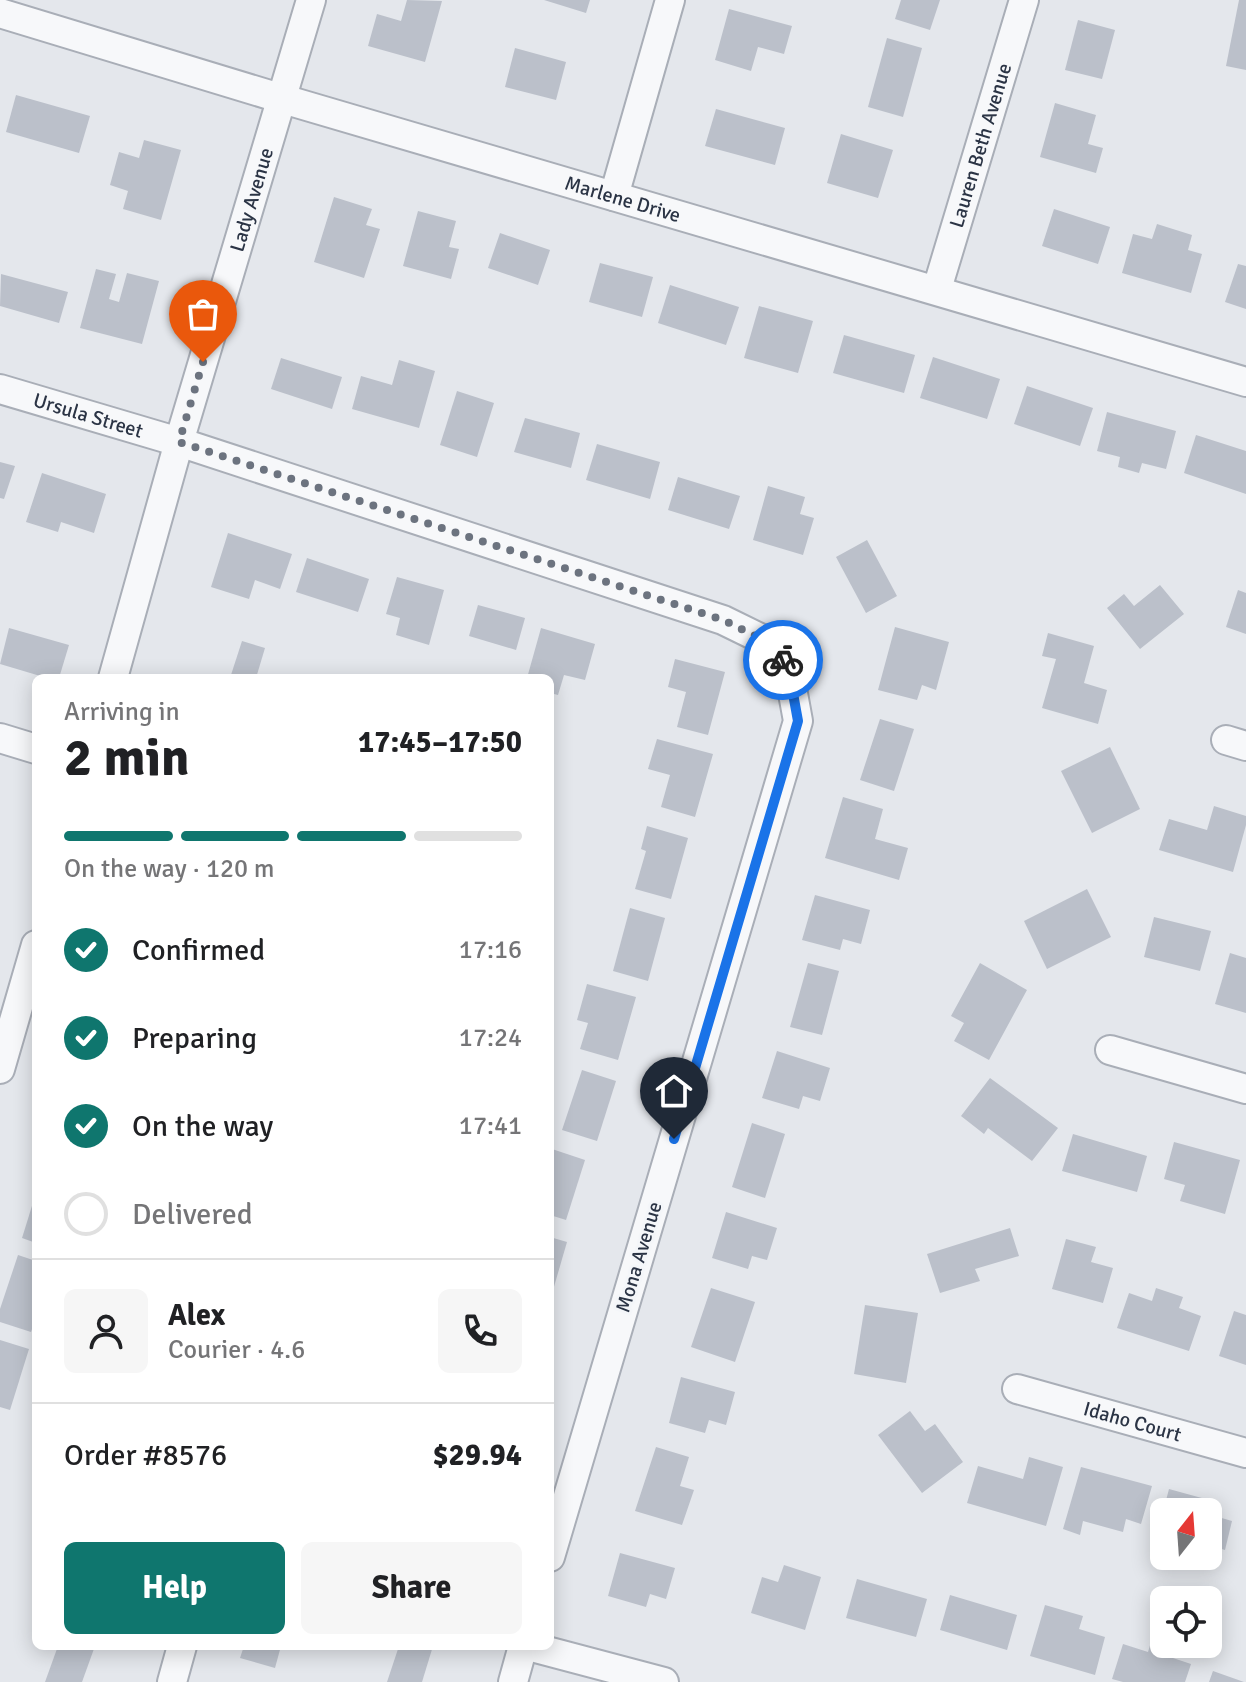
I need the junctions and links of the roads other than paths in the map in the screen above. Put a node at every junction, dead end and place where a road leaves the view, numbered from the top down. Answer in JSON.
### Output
{"nodes":[{"id":1,"x":311,"y":0,"type":"edge"},
{"id":2,"x":670,"y":0,"type":"edge"},
{"id":3,"x":1024,"y":0,"type":"edge"},
{"id":4,"x":0,"y":13,"type":"edge"},
{"id":5,"x":283,"y":99,"type":"junction"},
{"id":6,"x":614,"y":196,"type":"junction"},
{"id":7,"x":937,"y":289,"type":"junction"},
{"id":8,"x":1246,"y":382,"type":"edge"},
{"id":9,"x":0,"y":389,"type":"edge"},
{"id":10,"x":179,"y":442,"type":"junction"},
{"id":11,"x":723,"y":620,"type":"joint"},
{"id":12,"x":114,"y":674,"type":"edge"},
{"id":13,"x":0,"y":738,"type":"edge"},
{"id":14,"x":32,"y":748,"type":"edge"},
{"id":15,"x":32,"y":959,"type":"edge"},
{"id":16,"x":1110,"y":1050,"type":"dead end"},
{"id":17,"x":0,"y":1069,"type":"edge"},
{"id":18,"x":1246,"y":1089,"type":"edge"},
{"id":19,"x":1017,"y":1389,"type":"dead end"},
{"id":20,"x":1246,"y":1453,"type":"edge"},
{"id":21,"x":554,"y":1544,"type":"edge"},
{"id":22,"x":181,"y":1650,"type":"edge"},
{"id":23,"x":525,"y":1650,"type":"edge"},
{"id":24,"x":541,"y":1650,"type":"edge"},
{"id":25,"x":172,"y":1682,"type":"edge"},
{"id":26,"x":513,"y":1682,"type":"edge"},
{"id":27,"x":664,"y":1682,"type":"edge"}],
"edges":[{"from":1,"to":5,"type":"street","name":"Lady Avenue"},
{"from":2,"to":6,"type":"street"},
{"from":3,"to":7,"type":"street","name":"Lauren Beth Avenue"},
{"from":4,"to":5,"type":"street","name":"Marlene Drive"},
{"from":5,"to":6,"type":"street","name":"Marlene Drive"},
{"from":5,"to":10,"type":"street","name":"Lady Avenue"},
{"from":6,"to":7,"type":"street","name":"Marlene Drive"},
{"from":7,"to":8,"type":"street","name":"Marlene Drive"},
{"from":9,"to":10,"type":"street","name":"Ursula Street"},
{"from":10,"to":11,"type":"street","name":"Ursula Street"},
{"from":10,"to":12,"type":"street","name":"Lady Avenue"},
{"from":11,"to":21,"type":"street","name":"Mona Avenue"},
{"from":13,"to":14,"type":"street"},
{"from":15,"to":17,"type":"street"},
{"from":16,"to":18,"type":"street"},
{"from":19,"to":20,"type":"street","name":"Idaho Court"},
{"from":22,"to":25,"type":"street"},
{"from":23,"to":26,"type":"street"},
{"from":24,"to":27,"type":"street"}]}
